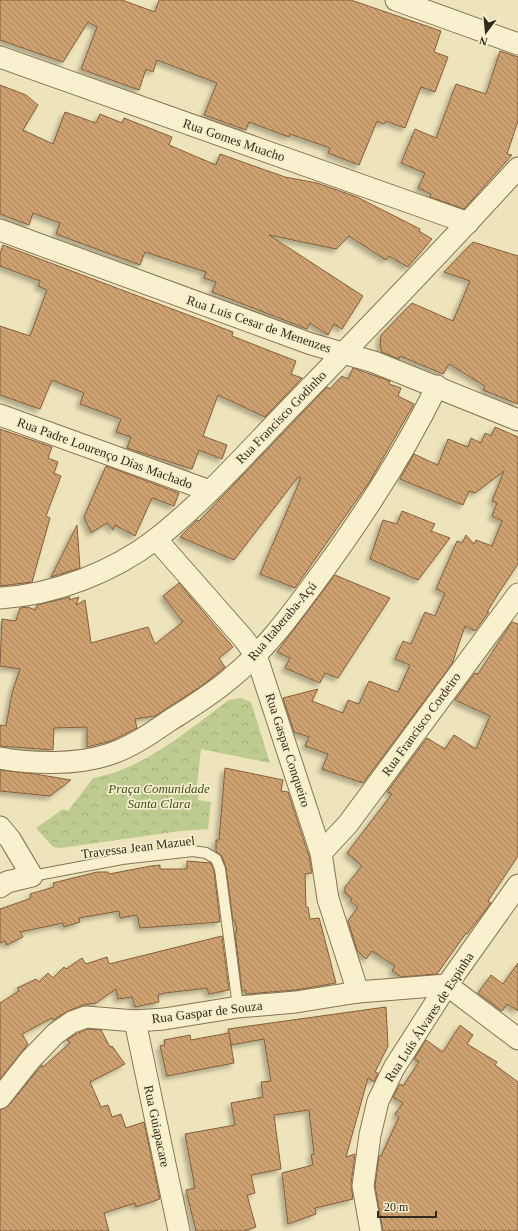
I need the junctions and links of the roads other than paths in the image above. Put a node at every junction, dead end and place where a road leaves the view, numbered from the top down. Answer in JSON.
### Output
{"nodes":[{"id":1,"x":396,"y":0,"type":"edge"},
{"id":2,"x":518,"y":44,"type":"edge"},
{"id":3,"x":0,"y":57,"type":"edge"},
{"id":4,"x":518,"y":168,"type":"edge"},
{"id":5,"x":468,"y":223,"type":"junction"},
{"id":6,"x":0,"y":230,"type":"edge"},
{"id":7,"x":344,"y":352,"type":"junction"},
{"id":8,"x":437,"y":386,"type":"junction"},
{"id":9,"x":0,"y":415,"type":"edge"},
{"id":10,"x":518,"y":420,"type":"edge"},
{"id":11,"x":210,"y":491,"type":"junction"},
{"id":12,"x":156,"y":539,"type":"junction"},
{"id":13,"x":518,"y":594,"type":"edge"},
{"id":14,"x":0,"y":598,"type":"edge"},
{"id":15,"x":256,"y":655,"type":"junction"},
{"id":16,"x":0,"y":758,"type":"edge"},
{"id":17,"x":0,"y":827,"type":"edge"},
{"id":18,"x":321,"y":853,"type":"junction"},
{"id":19,"x":32,"y":876,"type":"junction"},
{"id":20,"x":518,"y":885,"type":"edge"},
{"id":21,"x":0,"y":886,"type":"edge"},
{"id":22,"x":447,"y":985,"type":"junction"},
{"id":23,"x":358,"y":992,"type":"junction"},
{"id":24,"x":238,"y":1007,"type":"junction"},
{"id":25,"x":135,"y":1021,"type":"junction"},
{"id":26,"x":518,"y":1039,"type":"edge"},
{"id":27,"x":0,"y":1098,"type":"edge"},
{"id":28,"x":179,"y":1231,"type":"edge"},
{"id":29,"x":370,"y":1231,"type":"edge"}],
"edges":[{"from":1,"to":2,"type":"street"},
{"from":3,"to":5,"type":"street","name":"Rua Gomes Muacho"},
{"from":4,"to":5,"type":"street","name":"Rua Francisco Godinho"},
{"from":5,"to":7,"type":"street","name":"Rua Francisco Godinho"},
{"from":6,"to":7,"type":"street","name":"Rua Luis Cesar de Menenzes"},
{"from":7,"to":8,"type":"street","name":"Rua Luis Cesar de Menenzes"},
{"from":7,"to":11,"type":"street","name":"Rua Francisco Godinho"},
{"from":8,"to":10,"type":"street","name":"Rua Luis Cesar de Menenzes"},
{"from":8,"to":15,"type":"street","name":"Rua Itaberaba-Açú"},
{"from":9,"to":11,"type":"street","name":"Rua Padre Lourenço Dias Machado"},
{"from":11,"to":12,"type":"street","name":"Rua Francisco Godinho"},
{"from":12,"to":14,"type":"street","name":"Rua Francisco Godinho"},
{"from":12,"to":15,"type":"street","name":"Rua Gaspar Conqueiro"},
{"from":13,"to":18,"type":"street","name":"Rua Francisco Cordeiro"},
{"from":15,"to":16,"type":"street","name":"Rua Itaberaba-Açú"},
{"from":15,"to":18,"type":"street","name":"Rua Gaspar Conqueiro"},
{"from":17,"to":19,"type":"street"},
{"from":18,"to":23,"type":"street","name":"Rua Gaspar Conqueiro"},
{"from":19,"to":21,"type":"street"},
{"from":19,"to":24,"type":"lane","name":"Travessa Jean Mazuel"},
{"from":20,"to":22,"type":"street","name":"Rua Luís Álvares de Espinha"},
{"from":22,"to":23,"type":"street","name":"Rua Gaspar de Souza"},
{"from":22,"to":26,"type":"street"},
{"from":22,"to":29,"type":"street","name":"Rua Luís Álvares de Espinha"},
{"from":23,"to":24,"type":"street","name":"Rua Gaspar de Souza"},
{"from":24,"to":25,"type":"street","name":"Rua Gaspar de Souza"},
{"from":25,"to":27,"type":"street","name":"Rua Gaspar de Souza"},
{"from":25,"to":28,"type":"street","name":"Rua Guiapacare"}]}
